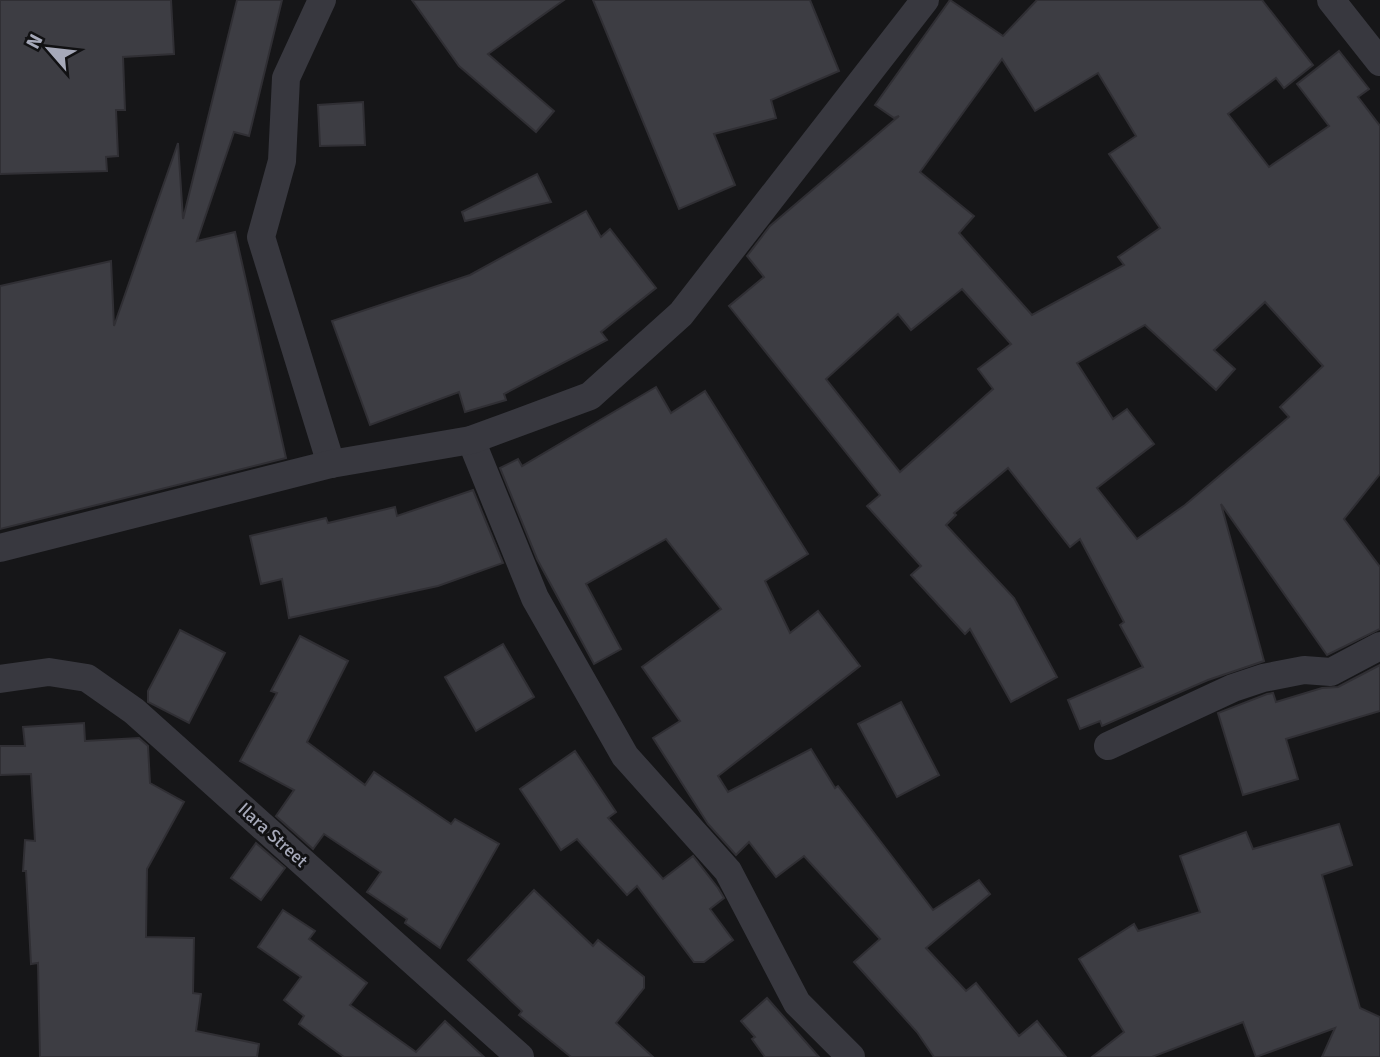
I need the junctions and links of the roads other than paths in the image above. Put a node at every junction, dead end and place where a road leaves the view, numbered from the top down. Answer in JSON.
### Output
{"nodes":[{"id":1,"x":322,"y":0,"type":"edge"},
{"id":2,"x":925,"y":0,"type":"edge"},
{"id":3,"x":1331,"y":0,"type":"edge"},
{"id":4,"x":1380,"y":62,"type":"edge"},
{"id":5,"x":471,"y":440,"type":"junction"},
{"id":6,"x":331,"y":464,"type":"junction"},
{"id":7,"x":0,"y":548,"type":"edge"},
{"id":8,"x":1380,"y":646,"type":"edge"},
{"id":9,"x":0,"y":679,"type":"edge"},
{"id":10,"x":1108,"y":746,"type":"dead end"},
{"id":11,"x":520,"y":1057,"type":"edge"},
{"id":12,"x":851,"y":1057,"type":"edge"}],
"edges":[{"from":1,"to":6,"type":"street"},
{"from":2,"to":5,"type":"street"},
{"from":3,"to":4,"type":"street"},
{"from":5,"to":6,"type":"street"},
{"from":5,"to":12,"type":"street"},
{"from":6,"to":7,"type":"street"},
{"from":8,"to":10,"type":"street"},
{"from":9,"to":11,"type":"street","name":"Ilara Street"}]}
